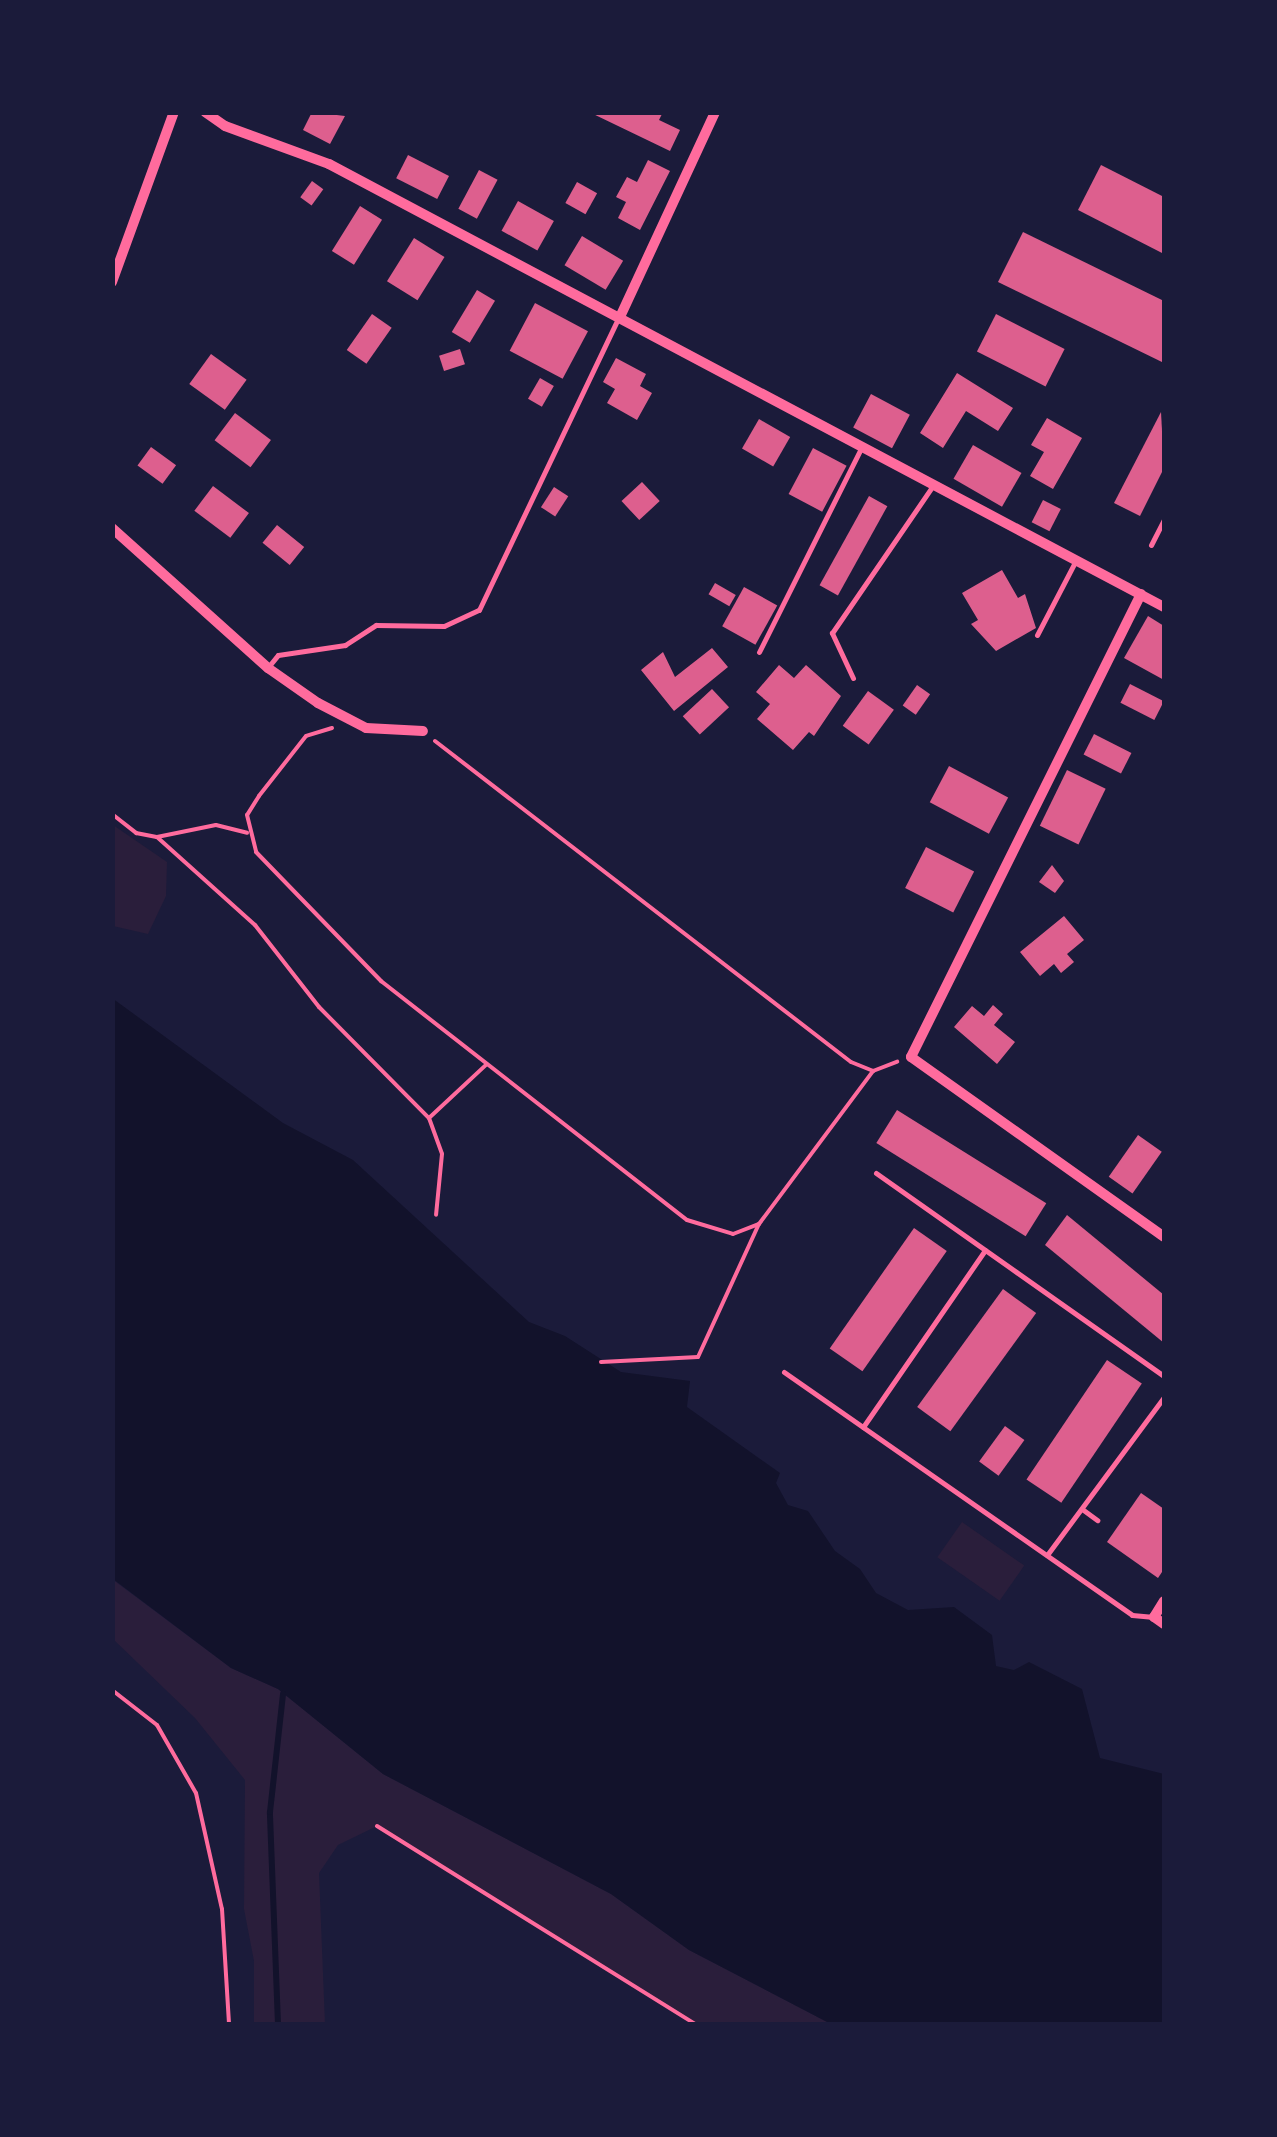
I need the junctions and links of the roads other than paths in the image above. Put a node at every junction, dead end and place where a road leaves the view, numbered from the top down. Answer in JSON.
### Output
{"nodes":[{"id":1,"x":174,"y":112,"type":"edge"},
{"id":2,"x":205,"y":112,"type":"edge"},
{"id":3,"x":715,"y":112,"type":"edge"},
{"id":4,"x":112,"y":282,"type":"edge"},
{"id":5,"x":620,"y":316,"type":"junction"},
{"id":6,"x":862,"y":448,"type":"junction"},
{"id":7,"x":933,"y":484,"type":"junction"},
{"id":8,"x":1164,"y":519,"type":"edge"},
{"id":9,"x":112,"y":528,"type":"edge"},
{"id":10,"x":1151,"y":545,"type":"dead end"},
{"id":11,"x":1076,"y":560,"type":"junction"},
{"id":12,"x":1141,"y":594,"type":"junction"},
{"id":13,"x":1164,"y":607,"type":"edge"},
{"id":14,"x":1037,"y":635,"type":"dead end"},
{"id":15,"x":759,"y":652,"type":"dead end"},
{"id":16,"x":268,"y":668,"type":"junction"},
{"id":17,"x":853,"y":678,"type":"dead end"},
{"id":18,"x":423,"y":731,"type":"road end"},
{"id":19,"x":876,"y":1172,"type":"dead end"},
{"id":20,"x":1164,"y":1237,"type":"edge"},
{"id":21,"x":986,"y":1250,"type":"junction"},
{"id":22,"x":784,"y":1372,"type":"dead end"},
{"id":23,"x":1164,"y":1376,"type":"edge"},
{"id":24,"x":1164,"y":1397,"type":"edge"},
{"id":25,"x":863,"y":1427,"type":"junction"},
{"id":26,"x":1082,"y":1509,"type":"junction"},
{"id":27,"x":1096,"y":1520,"type":"dead end"},
{"id":28,"x":1047,"y":1555,"type":"junction"},
{"id":29,"x":1164,"y":1601,"type":"edge"},
{"id":30,"x":1154,"y":1616,"type":"junction"},
{"id":31,"x":1164,"y":1624,"type":"edge"}],
"edges":[{"from":1,"to":4,"type":"street"},
{"from":2,"to":5,"type":"street"},
{"from":3,"to":5,"type":"street"},
{"from":5,"to":6,"type":"street"},
{"from":5,"to":16,"type":"lane"},
{"from":6,"to":7,"type":"street"},
{"from":6,"to":15,"type":"lane"},
{"from":7,"to":11,"type":"street"},
{"from":7,"to":17,"type":"lane"},
{"from":8,"to":10,"type":"lane"},
{"from":9,"to":16,"type":"street"},
{"from":11,"to":12,"type":"street"},
{"from":11,"to":14,"type":"lane"},
{"from":12,"to":13,"type":"street"},
{"from":12,"to":20,"type":"street"},
{"from":16,"to":18,"type":"street"},
{"from":19,"to":21,"type":"lane"},
{"from":21,"to":23,"type":"lane"},
{"from":21,"to":25,"type":"lane"},
{"from":22,"to":25,"type":"lane"},
{"from":24,"to":26,"type":"lane"},
{"from":25,"to":28,"type":"lane"},
{"from":26,"to":27,"type":"lane"},
{"from":26,"to":28,"type":"lane"},
{"from":28,"to":30,"type":"lane"},
{"from":29,"to":30,"type":"street"},
{"from":30,"to":31,"type":"street"}]}
